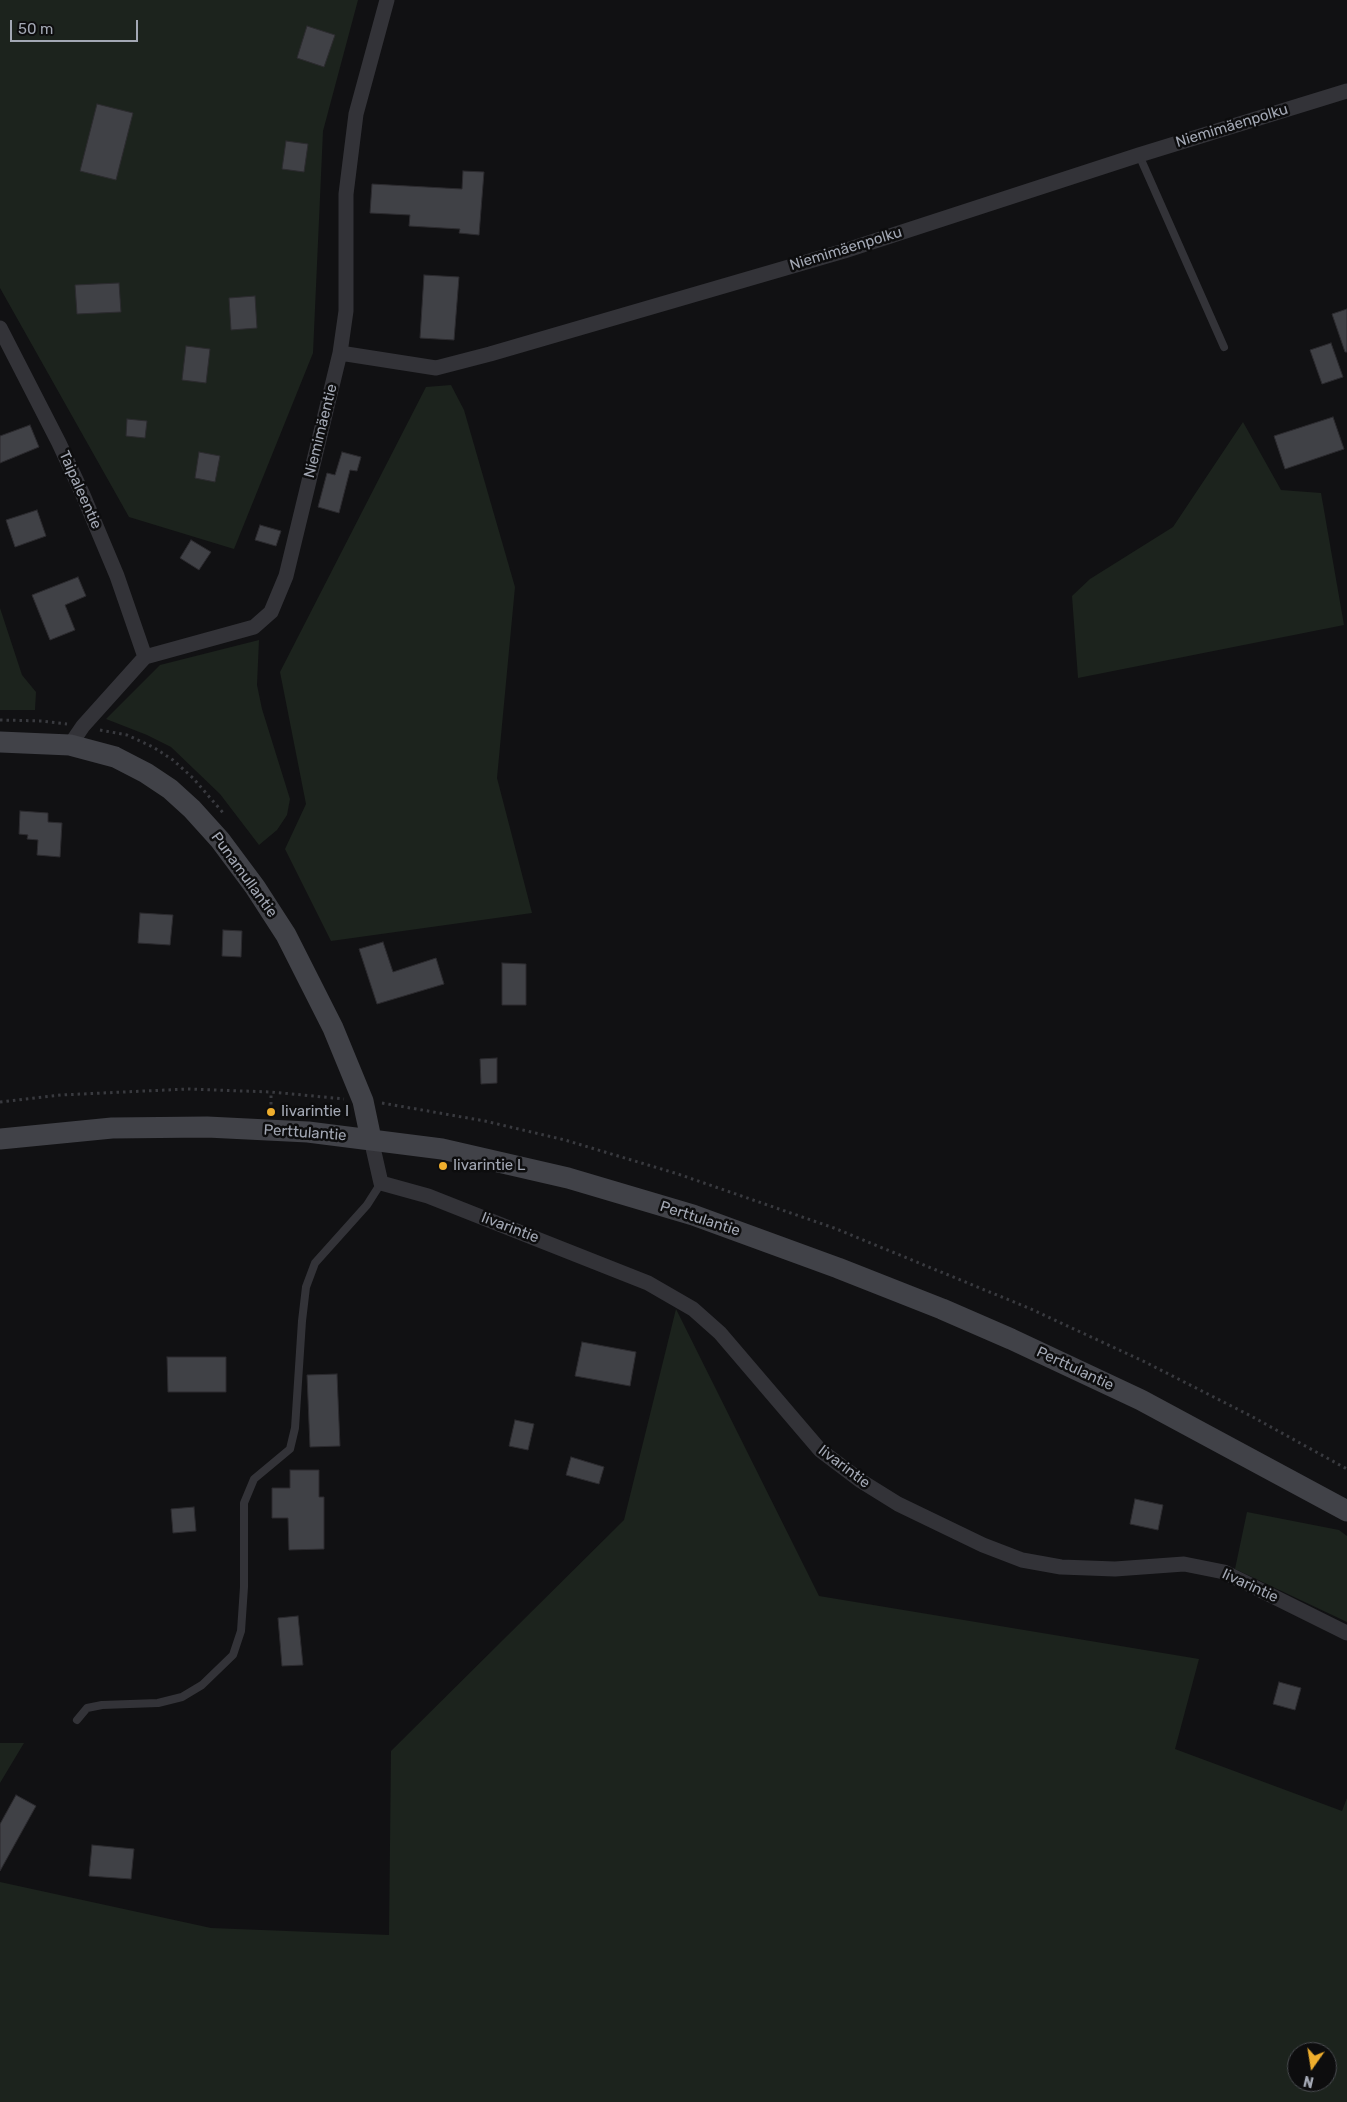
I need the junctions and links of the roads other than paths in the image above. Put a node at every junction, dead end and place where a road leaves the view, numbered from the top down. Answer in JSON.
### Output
{"nodes":[{"id":1,"x":387,"y":0,"type":"edge"},
{"id":2,"x":1347,"y":91,"type":"edge"},
{"id":3,"x":1139,"y":155,"type":"junction"},
{"id":4,"x":0,"y":328,"type":"edge"},
{"id":5,"x":1224,"y":348,"type":"dead end"},
{"id":6,"x":340,"y":353,"type":"junction"},
{"id":7,"x":145,"y":657,"type":"junction"},
{"id":8,"x":0,"y":742,"type":"edge"},
{"id":9,"x":70,"y":745,"type":"junction"},
{"id":10,"x":371,"y":1138,"type":"junction"},
{"id":11,"x":0,"y":1140,"type":"edge"},
{"id":12,"x":381,"y":1182,"type":"junction"},
{"id":13,"x":1347,"y":1510,"type":"edge"},
{"id":14,"x":1347,"y":1632,"type":"edge"},
{"id":15,"x":77,"y":1720,"type":"dead end"}],
"edges":[{"from":1,"to":6,"type":"street","name":"Niemimäentie"},
{"from":2,"to":3,"type":"street","name":"Niemimäenpolku"},
{"from":3,"to":5,"type":"lane"},
{"from":3,"to":6,"type":"street","name":"Niemimäenpolku"},
{"from":4,"to":7,"type":"street","name":"Taipaleentie"},
{"from":6,"to":7,"type":"street","name":"Niemimäentie"},
{"from":7,"to":9,"type":"street"},
{"from":8,"to":9,"type":"street","name":"Punamullantie"},
{"from":9,"to":10,"type":"street","name":"Punamullantie"},
{"from":10,"to":11,"type":"street","name":"Perttulantie"},
{"from":10,"to":12,"type":"street"},
{"from":10,"to":13,"type":"street","name":"Perttulantie"},
{"from":12,"to":14,"type":"street","name":"Iivarintie"},
{"from":12,"to":15,"type":"lane"}]}
